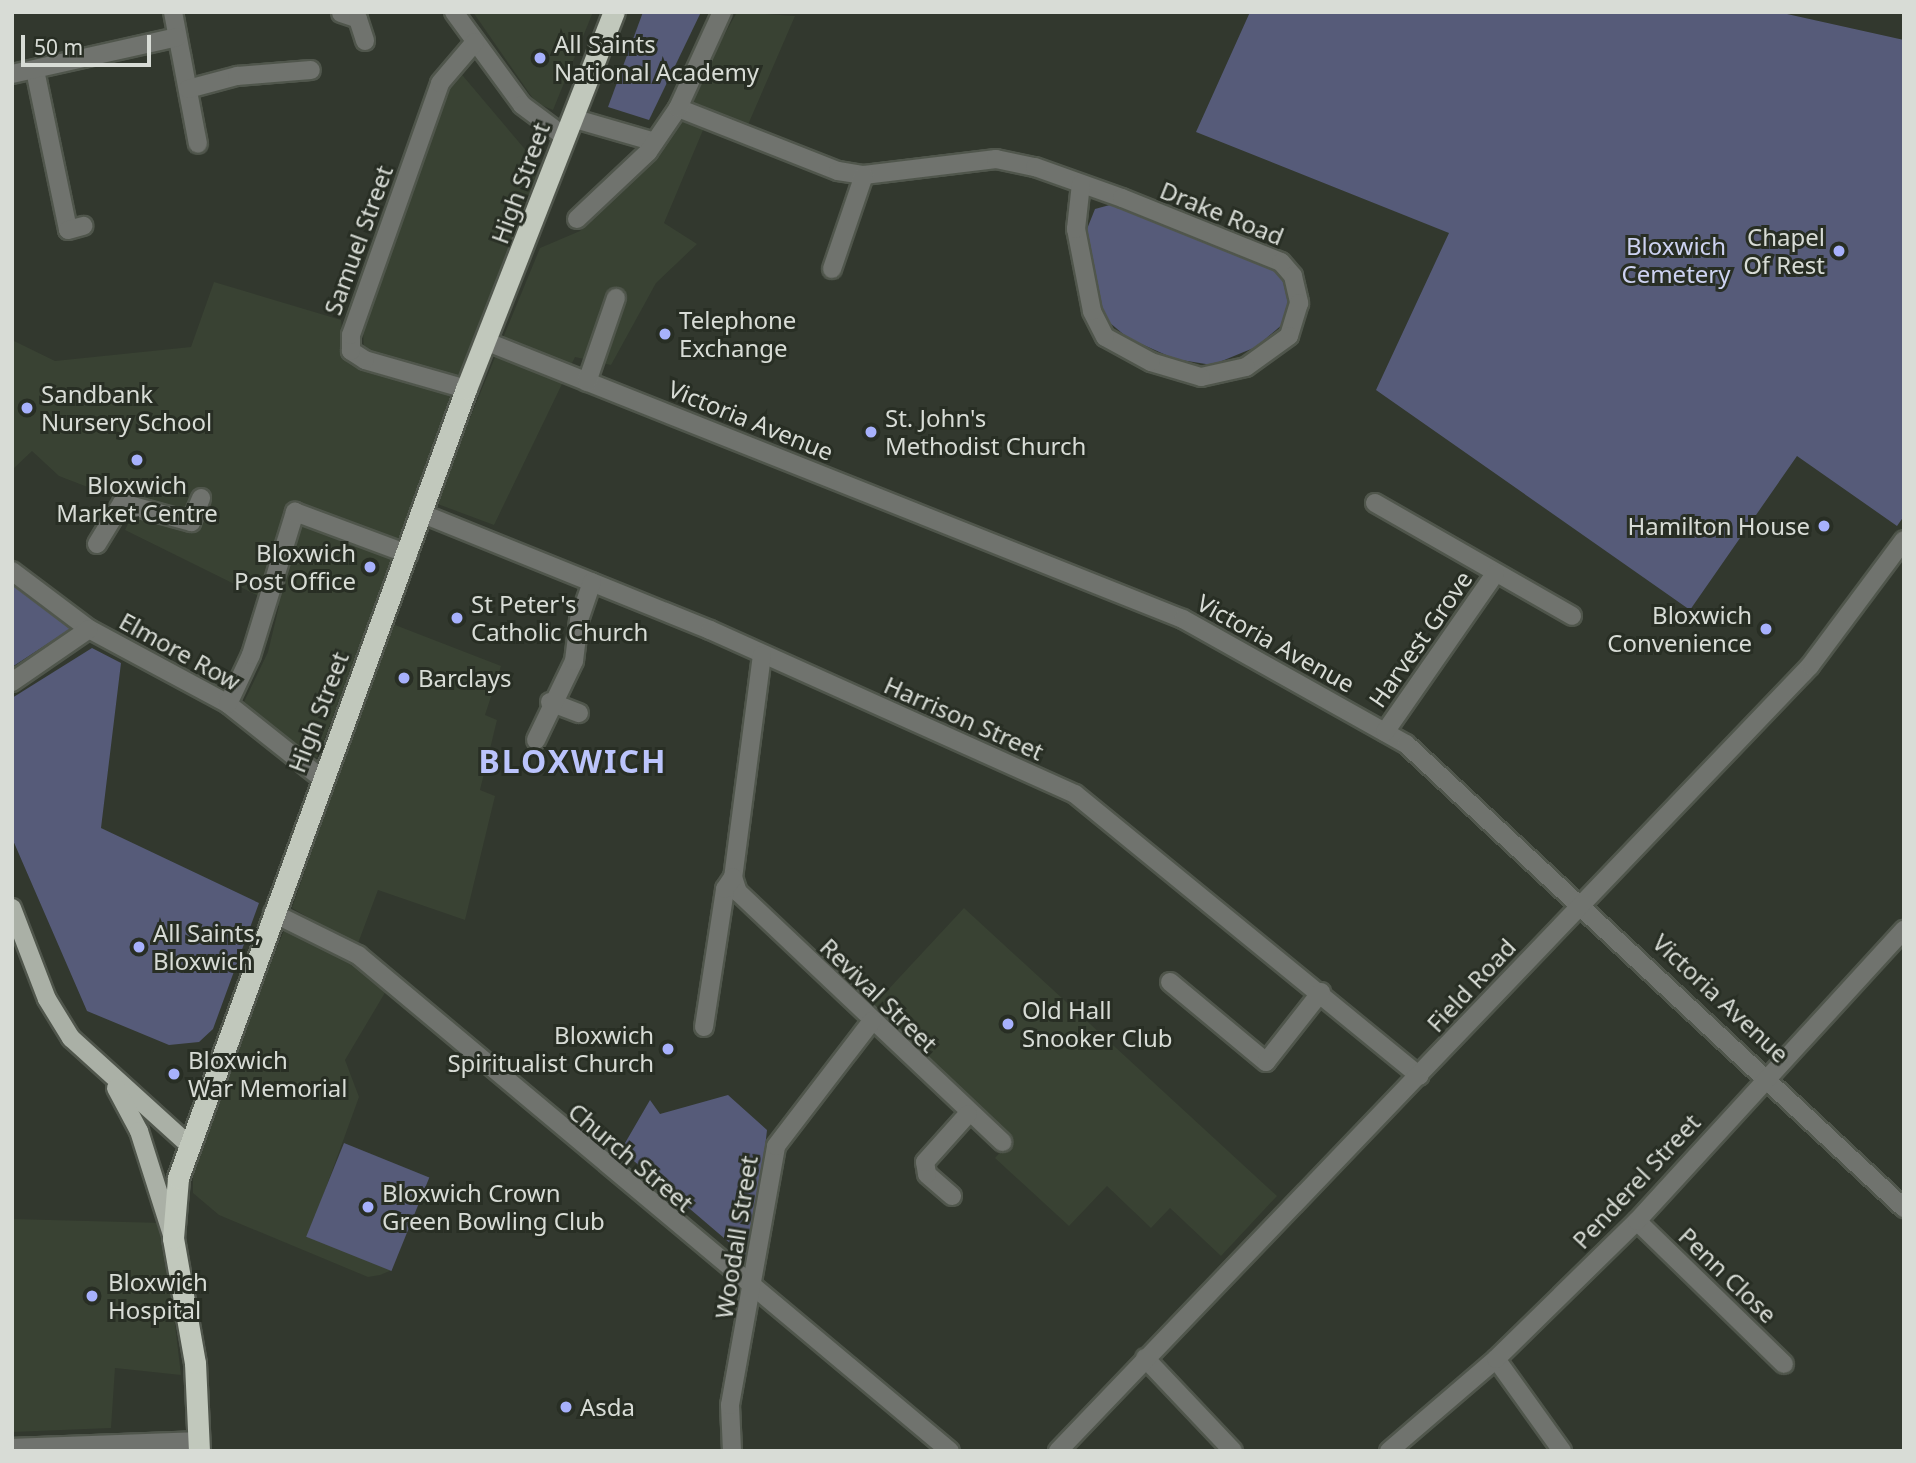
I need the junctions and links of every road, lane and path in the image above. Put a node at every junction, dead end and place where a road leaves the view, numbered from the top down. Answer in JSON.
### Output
{"nodes":[{"id":1,"x":173,"y":12,"type":"edge"},
{"id":2,"x":454,"y":12,"type":"edge"},
{"id":3,"x":614,"y":12,"type":"edge"},
{"id":4,"x":722,"y":12,"type":"edge"},
{"id":5,"x":355,"y":15,"type":"edge"},
{"id":6,"x":177,"y":37,"type":"junction"},
{"id":7,"x":365,"y":41,"type":"dead end"},
{"id":8,"x":475,"y":42,"type":"junction"},
{"id":9,"x":35,"y":70,"type":"junction"},
{"id":10,"x":311,"y":70,"type":"dead end"},
{"id":11,"x":12,"y":74,"type":"edge"},
{"id":12,"x":188,"y":89,"type":"junction"},
{"id":13,"x":678,"y":107,"type":"junction"},
{"id":14,"x":569,"y":128,"type":"junction"},
{"id":15,"x":655,"y":142,"type":"junction"},
{"id":16,"x":198,"y":144,"type":"dead end"},
{"id":17,"x":863,"y":175,"type":"junction"},
{"id":18,"x":1081,"y":184,"type":"junction"},
{"id":19,"x":577,"y":219,"type":"dead end"},
{"id":20,"x":83,"y":226,"type":"dead end"},
{"id":21,"x":832,"y":269,"type":"dead end"},
{"id":22,"x":616,"y":298,"type":"dead end"},
{"id":23,"x":485,"y":341,"type":"junction"},
{"id":24,"x":587,"y":382,"type":"junction"},
{"id":25,"x":466,"y":389,"type":"junction"},
{"id":26,"x":201,"y":498,"type":"dead end"},
{"id":27,"x":1375,"y":503,"type":"dead end"},
{"id":28,"x":431,"y":516,"type":"junction"},
{"id":29,"x":1904,"y":540,"type":"edge"},
{"id":30,"x":97,"y":544,"type":"dead end"},
{"id":31,"x":408,"y":554,"type":"junction"},
{"id":32,"x":12,"y":571,"type":"edge"},
{"id":33,"x":1495,"y":574,"type":"junction"},
{"id":34,"x":592,"y":582,"type":"junction"},
{"id":35,"x":1572,"y":616,"type":"dead end"},
{"id":36,"x":89,"y":629,"type":"junction"},
{"id":37,"x":762,"y":655,"type":"junction"},
{"id":38,"x":12,"y":682,"type":"edge"},
{"id":39,"x":550,"y":702,"type":"junction"},
{"id":40,"x":228,"y":704,"type":"junction"},
{"id":41,"x":579,"y":713,"type":"dead end"},
{"id":42,"x":1385,"y":732,"type":"junction"},
{"id":43,"x":536,"y":740,"type":"dead end"},
{"id":44,"x":321,"y":778,"type":"junction"},
{"id":45,"x":733,"y":877,"type":"junction"},
{"id":46,"x":1582,"y":902,"type":"junction"},
{"id":47,"x":12,"y":908,"type":"edge"},
{"id":48,"x":273,"y":913,"type":"junction"},
{"id":49,"x":1904,"y":930,"type":"edge"},
{"id":50,"x":1170,"y":982,"type":"dead end"},
{"id":51,"x":1321,"y":992,"type":"junction"},
{"id":52,"x":872,"y":1021,"type":"junction"},
{"id":53,"x":704,"y":1027,"type":"dead end"},
{"id":54,"x":1767,"y":1074,"type":"junction"},
{"id":55,"x":1419,"y":1076,"type":"junction"},
{"id":56,"x":113,"y":1082,"type":"junction"},
{"id":57,"x":968,"y":1114,"type":"junction"},
{"id":58,"x":1002,"y":1142,"type":"dead end"},
{"id":59,"x":189,"y":1145,"type":"junction"},
{"id":60,"x":952,"y":1196,"type":"dead end"},
{"id":61,"x":1904,"y":1208,"type":"edge"},
{"id":62,"x":1637,"y":1221,"type":"junction"},
{"id":63,"x":173,"y":1238,"type":"junction"},
{"id":64,"x":754,"y":1293,"type":"junction"},
{"id":65,"x":1145,"y":1358,"type":"junction"},
{"id":66,"x":1496,"y":1359,"type":"junction"},
{"id":67,"x":1784,"y":1364,"type":"dead end"},
{"id":68,"x":199,"y":1446,"type":"edge"},
{"id":69,"x":12,"y":1448,"type":"edge"},
{"id":70,"x":732,"y":1451,"type":"edge"},
{"id":71,"x":950,"y":1451,"type":"edge"},
{"id":72,"x":1058,"y":1451,"type":"edge"},
{"id":73,"x":1233,"y":1451,"type":"edge"},
{"id":74,"x":1389,"y":1451,"type":"edge"},
{"id":75,"x":1562,"y":1451,"type":"edge"}],
"edges":[{"from":1,"to":6,"type":"street"},
{"from":2,"to":8,"type":"street"},
{"from":3,"to":14,"type":"highway","name":"High Street"},
{"from":4,"to":13,"type":"street"},
{"from":5,"to":7,"type":"street"},
{"from":6,"to":9,"type":"street"},
{"from":6,"to":12,"type":"street"},
{"from":8,"to":14,"type":"street"},
{"from":8,"to":25,"type":"street","name":"Samuel Street"},
{"from":9,"to":11,"type":"street"},
{"from":9,"to":20,"type":"street"},
{"from":10,"to":12,"type":"street"},
{"from":12,"to":16,"type":"street"},
{"from":13,"to":15,"type":"street"},
{"from":13,"to":17,"type":"street","name":"Drake Road"},
{"from":14,"to":15,"type":"street"},
{"from":14,"to":23,"type":"highway","name":"High Street"},
{"from":15,"to":19,"type":"street"},
{"from":17,"to":18,"type":"street","name":"Drake Road"},
{"from":17,"to":21,"type":"street"},
{"from":18,"to":18,"type":"street","name":"Drake Road"},
{"from":22,"to":24,"type":"street"},
{"from":23,"to":24,"type":"street","name":"Victoria Avenue"},
{"from":23,"to":25,"type":"highway","name":"High Street"},
{"from":24,"to":42,"type":"street","name":"Victoria Avenue"},
{"from":25,"to":28,"type":"highway","name":"High Street"},
{"from":26,"to":30,"type":"street"},
{"from":27,"to":33,"type":"street","name":"Harvest Grove"},
{"from":28,"to":31,"type":"highway","name":"High Street"},
{"from":28,"to":34,"type":"street","name":"Harrison Street"},
{"from":29,"to":46,"type":"street","name":"Field Road"},
{"from":31,"to":40,"type":"street"},
{"from":31,"to":44,"type":"highway","name":"High Street"},
{"from":32,"to":36,"type":"street","name":"Elmore Row"},
{"from":33,"to":35,"type":"street","name":"Harvest Grove"},
{"from":33,"to":42,"type":"street","name":"Harvest Grove"},
{"from":34,"to":37,"type":"street","name":"Harrison Street"},
{"from":34,"to":39,"type":"street"},
{"from":36,"to":38,"type":"street"},
{"from":36,"to":40,"type":"street","name":"Elmore Row"},
{"from":37,"to":45,"type":"street"},
{"from":37,"to":51,"type":"street","name":"Harrison Street"},
{"from":39,"to":41,"type":"street"},
{"from":39,"to":43,"type":"street"},
{"from":40,"to":44,"type":"street","name":"Elmore Row"},
{"from":42,"to":46,"type":"street","name":"Victoria Avenue"},
{"from":44,"to":48,"type":"highway","name":"High Street"},
{"from":45,"to":52,"type":"street","name":"Revival Street"},
{"from":45,"to":53,"type":"street"},
{"from":46,"to":54,"type":"street","name":"Victoria Avenue"},
{"from":46,"to":55,"type":"street","name":"Field Road"},
{"from":47,"to":56,"type":"main road"},
{"from":48,"to":59,"type":"highway","name":"High Street"},
{"from":48,"to":64,"type":"street","name":"Church Street"},
{"from":49,"to":54,"type":"street","name":"Penderel Street"},
{"from":50,"to":51,"type":"street"},
{"from":51,"to":55,"type":"street","name":"Harrison Street"},
{"from":52,"to":57,"type":"street","name":"Revival Street"},
{"from":52,"to":64,"type":"street","name":"Woodall Street"},
{"from":54,"to":61,"type":"street","name":"Victoria Avenue"},
{"from":54,"to":62,"type":"street","name":"Penderel Street"},
{"from":55,"to":65,"type":"street","name":"Field Road"},
{"from":56,"to":59,"type":"main road"},
{"from":56,"to":63,"type":"main road"},
{"from":57,"to":58,"type":"street","name":"Revival Street"},
{"from":57,"to":60,"type":"street"},
{"from":59,"to":63,"type":"highway","name":"High Street"},
{"from":62,"to":66,"type":"street","name":"Penderel Street"},
{"from":62,"to":67,"type":"street","name":"Penn Close"},
{"from":63,"to":68,"type":"highway","name":"High Street"},
{"from":64,"to":70,"type":"street","name":"Woodall Street"},
{"from":64,"to":71,"type":"street","name":"Church Street"},
{"from":65,"to":72,"type":"street","name":"Field Road"},
{"from":65,"to":73,"type":"street"},
{"from":66,"to":74,"type":"street","name":"Penderel Street"},
{"from":66,"to":75,"type":"street"},
{"from":68,"to":69,"type":"street"}]}
